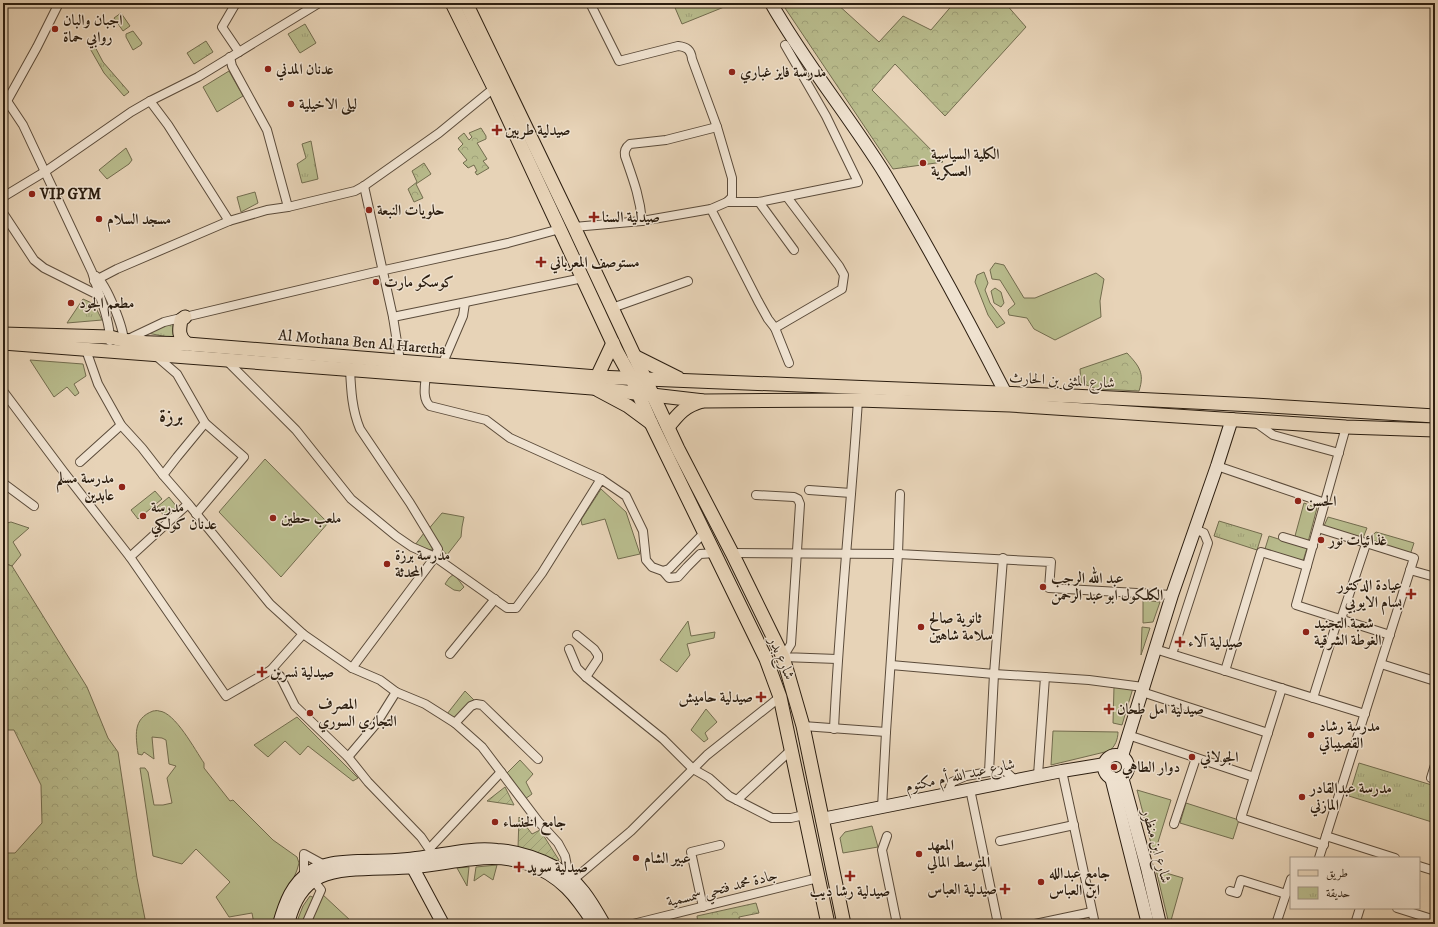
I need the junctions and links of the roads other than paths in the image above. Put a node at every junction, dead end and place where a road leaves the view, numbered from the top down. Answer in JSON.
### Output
{"nodes":[{"id":1,"x":59,"y":3,"type":"edge"},
{"id":2,"x":236,"y":3,"type":"edge"},
{"id":3,"x":319,"y":3,"type":"edge"},
{"id":4,"x":452,"y":3,"type":"edge"},
{"id":5,"x":466,"y":3,"type":"edge"},
{"id":6,"x":590,"y":3,"type":"edge"},
{"id":7,"x":771,"y":3,"type":"edge"},
{"id":8,"x":785,"y":45,"type":"dead end"},
{"id":9,"x":239,"y":52,"type":"junction"},
{"id":10,"x":230,"y":57,"type":"junction"},
{"id":11,"x":494,"y":88,"type":"junction"},
{"id":12,"x":4,"y":100,"type":"edge"},
{"id":13,"x":150,"y":101,"type":"junction"},
{"id":14,"x":717,"y":127,"type":"junction"},
{"id":15,"x":46,"y":171,"type":"junction"},
{"id":16,"x":364,"y":186,"type":"junction"},
{"id":17,"x":3,"y":197,"type":"edge"},
{"id":18,"x":787,"y":197,"type":"junction"},
{"id":19,"x":727,"y":202,"type":"junction"},
{"id":20,"x":759,"y":202,"type":"junction"},
{"id":21,"x":288,"y":207,"type":"junction"},
{"id":22,"x":711,"y":209,"type":"junction"},
{"id":23,"x":3,"y":213,"type":"edge"},
{"id":24,"x":229,"y":221,"type":"junction"},
{"id":25,"x":642,"y":221,"type":"junction"},
{"id":26,"x":574,"y":227,"type":"junction"},
{"id":27,"x":560,"y":229,"type":"junction"},
{"id":28,"x":794,"y":250,"type":"dead end"},
{"id":29,"x":383,"y":270,"type":"junction"},
{"id":30,"x":95,"y":277,"type":"junction"},
{"id":31,"x":583,"y":278,"type":"junction"},
{"id":32,"x":688,"y":282,"type":"dead end"},
{"id":33,"x":100,"y":296,"type":"junction"},
{"id":34,"x":465,"y":302,"type":"junction"},
{"id":35,"x":612,"y":308,"type":"junction"},
{"id":36,"x":185,"y":317,"type":"junction"},
{"id":37,"x":393,"y":317,"type":"junction"},
{"id":38,"x":775,"y":328,"type":"junction"},
{"id":39,"x":3,"y":334,"type":"edge"},
{"id":40,"x":110,"y":337,"type":"junction"},
{"id":41,"x":3,"y":343,"type":"edge"},
{"id":42,"x":613,"y":343,"type":"junction"},
{"id":43,"x":188,"y":344,"type":"junction"},
{"id":44,"x":124,"y":346,"type":"junction"},
{"id":45,"x":86,"y":350,"type":"junction"},
{"id":46,"x":110,"y":351,"type":"junction"},
{"id":47,"x":155,"y":354,"type":"junction"},
{"id":48,"x":180,"y":356,"type":"junction"},
{"id":49,"x":634,"y":356,"type":"junction"},
{"id":50,"x":225,"y":360,"type":"junction"},
{"id":51,"x":400,"y":361,"type":"junction"},
{"id":52,"x":789,"y":363,"type":"dead end"},
{"id":53,"x":442,"y":364,"type":"junction"},
{"id":54,"x":350,"y":369,"type":"junction"},
{"id":55,"x":177,"y":374,"type":"junction"},
{"id":56,"x":426,"y":375,"type":"junction"},
{"id":57,"x":632,"y":379,"type":"junction"},
{"id":58,"x":646,"y":379,"type":"junction"},
{"id":59,"x":595,"y":382,"type":"junction"},
{"id":60,"x":687,"y":382,"type":"junction"},
{"id":61,"x":3,"y":391,"type":"edge"},
{"id":62,"x":638,"y":393,"type":"junction"},
{"id":63,"x":1006,"y":394,"type":"junction"},
{"id":64,"x":653,"y":395,"type":"junction"},
{"id":65,"x":704,"y":400,"type":"junction"},
{"id":66,"x":858,"y":400,"type":"junction"},
{"id":67,"x":1435,"y":416,"type":"edge"},
{"id":68,"x":1232,"y":419,"type":"junction"},
{"id":69,"x":1253,"y":420,"type":"junction"},
{"id":70,"x":651,"y":423,"type":"junction"},
{"id":71,"x":205,"y":424,"type":"junction"},
{"id":72,"x":121,"y":425,"type":"junction"},
{"id":73,"x":668,"y":427,"type":"junction"},
{"id":74,"x":1346,"y":427,"type":"junction"},
{"id":75,"x":1435,"y":430,"type":"edge"},
{"id":76,"x":672,"y":451,"type":"junction"},
{"id":77,"x":1339,"y":453,"type":"junction"},
{"id":78,"x":80,"y":462,"type":"dead end"},
{"id":79,"x":1217,"y":466,"type":"junction"},
{"id":80,"x":163,"y":476,"type":"junction"},
{"id":81,"x":601,"y":479,"type":"junction"},
{"id":82,"x":3,"y":483,"type":"edge"},
{"id":83,"x":810,"y":490,"type":"dead end"},
{"id":84,"x":852,"y":493,"type":"junction"},
{"id":85,"x":900,"y":494,"type":"dead end"},
{"id":86,"x":756,"y":495,"type":"dead end"},
{"id":87,"x":1325,"y":503,"type":"junction"},
{"id":88,"x":188,"y":504,"type":"junction"},
{"id":89,"x":34,"y":506,"type":"dead end"},
{"id":90,"x":196,"y":514,"type":"junction"},
{"id":91,"x":1318,"y":528,"type":"junction"},
{"id":92,"x":1195,"y":529,"type":"junction"},
{"id":93,"x":705,"y":532,"type":"junction"},
{"id":94,"x":1283,"y":537,"type":"dead end"},
{"id":95,"x":1366,"y":544,"type":"junction"},
{"id":96,"x":1313,"y":546,"type":"junction"},
{"id":97,"x":715,"y":553,"type":"junction"},
{"id":98,"x":732,"y":553,"type":"junction"},
{"id":99,"x":846,"y":553,"type":"junction"},
{"id":100,"x":796,"y":554,"type":"junction"},
{"id":101,"x":898,"y":554,"type":"junction"},
{"id":102,"x":130,"y":557,"type":"junction"},
{"id":103,"x":435,"y":557,"type":"junction"},
{"id":104,"x":1003,"y":558,"type":"junction"},
{"id":105,"x":1307,"y":566,"type":"junction"},
{"id":106,"x":1410,"y":570,"type":"junction"},
{"id":107,"x":663,"y":571,"type":"junction"},
{"id":108,"x":1435,"y":578,"type":"edge"},
{"id":109,"x":1172,"y":595,"type":"junction"},
{"id":110,"x":495,"y":599,"type":"junction"},
{"id":111,"x":1341,"y":619,"type":"junction"},
{"id":112,"x":304,"y":634,"type":"junction"},
{"id":113,"x":577,"y":635,"type":"dead end"},
{"id":114,"x":1390,"y":635,"type":"junction"},
{"id":115,"x":569,"y":649,"type":"dead end"},
{"id":116,"x":1155,"y":649,"type":"junction"},
{"id":117,"x":450,"y":654,"type":"dead end"},
{"id":118,"x":1172,"y":654,"type":"junction"},
{"id":119,"x":783,"y":657,"type":"junction"},
{"id":120,"x":837,"y":660,"type":"junction"},
{"id":121,"x":1381,"y":664,"type":"junction"},
{"id":122,"x":891,"y":665,"type":"junction"},
{"id":123,"x":352,"y":668,"type":"junction"},
{"id":124,"x":272,"y":670,"type":"junction"},
{"id":125,"x":1225,"y":671,"type":"junction"},
{"id":126,"x":994,"y":674,"type":"junction"},
{"id":127,"x":586,"y":677,"type":"junction"},
{"id":128,"x":1045,"y":677,"type":"junction"},
{"id":129,"x":1435,"y":681,"type":"edge"},
{"id":130,"x":1282,"y":688,"type":"junction"},
{"id":131,"x":1143,"y":690,"type":"junction"},
{"id":132,"x":396,"y":692,"type":"junction"},
{"id":133,"x":780,"y":697,"type":"junction"},
{"id":134,"x":1313,"y":698,"type":"junction"},
{"id":135,"x":1365,"y":714,"type":"junction"},
{"id":136,"x":455,"y":723,"type":"junction"},
{"id":137,"x":803,"y":726,"type":"junction"},
{"id":138,"x":834,"y":729,"type":"junction"},
{"id":139,"x":886,"y":732,"type":"junction"},
{"id":140,"x":1268,"y":733,"type":"junction"},
{"id":141,"x":1128,"y":735,"type":"junction"},
{"id":142,"x":791,"y":750,"type":"junction"},
{"id":143,"x":1122,"y":756,"type":"junction"},
{"id":144,"x":348,"y":757,"type":"junction"},
{"id":145,"x":1196,"y":758,"type":"junction"},
{"id":146,"x":538,"y":759,"type":"dead end"},
{"id":147,"x":1105,"y":764,"type":"junction"},
{"id":148,"x":1435,"y":765,"type":"edge"},
{"id":149,"x":693,"y":769,"type":"junction"},
{"id":150,"x":1062,"y":770,"type":"junction"},
{"id":151,"x":501,"y":772,"type":"junction"},
{"id":152,"x":989,"y":772,"type":"junction"},
{"id":153,"x":1038,"y":775,"type":"junction"},
{"id":154,"x":1117,"y":777,"type":"junction"},
{"id":155,"x":1254,"y":777,"type":"junction"},
{"id":156,"x":1431,"y":778,"type":"dead end"},
{"id":157,"x":1015,"y":780,"type":"junction"},
{"id":158,"x":970,"y":789,"type":"junction"},
{"id":159,"x":947,"y":794,"type":"junction"},
{"id":160,"x":737,"y":800,"type":"junction"},
{"id":161,"x":882,"y":808,"type":"junction"},
{"id":162,"x":804,"y":815,"type":"junction"},
{"id":163,"x":822,"y":819,"type":"junction"},
{"id":164,"x":1174,"y":824,"type":"dead end"},
{"id":165,"x":1074,"y":825,"type":"junction"},
{"id":166,"x":887,"y":836,"type":"dead end"},
{"id":167,"x":1326,"y":836,"type":"junction"},
{"id":168,"x":1000,"y":841,"type":"dead end"},
{"id":169,"x":1324,"y":844,"type":"junction"},
{"id":170,"x":720,"y":845,"type":"dead end"},
{"id":171,"x":432,"y":852,"type":"junction"},
{"id":172,"x":1319,"y":857,"type":"edge"},
{"id":173,"x":1392,"y":857,"type":"edge"},
{"id":174,"x":414,"y":863,"type":"junction"},
{"id":175,"x":1420,"y":866,"type":"edge"},
{"id":176,"x":328,"y":869,"type":"junction"},
{"id":177,"x":1435,"y":871,"type":"edge"},
{"id":178,"x":571,"y":878,"type":"junction"},
{"id":179,"x":818,"y":878,"type":"junction"},
{"id":180,"x":309,"y":880,"type":"junction"},
{"id":181,"x":1290,"y":882,"type":"edge"},
{"id":182,"x":1230,"y":891,"type":"dead end"},
{"id":183,"x":1286,"y":894,"type":"junction"},
{"id":184,"x":703,"y":907,"type":"junction"},
{"id":185,"x":1360,"y":909,"type":"edge"},
{"id":186,"x":1400,"y":909,"type":"edge"},
{"id":187,"x":1092,"y":912,"type":"junction"},
{"id":188,"x":1435,"y":920,"type":"edge"},
{"id":189,"x":279,"y":924,"type":"edge"},
{"id":190,"x":287,"y":924,"type":"edge"},
{"id":191,"x":306,"y":924,"type":"edge"},
{"id":192,"x":442,"y":924,"type":"edge"},
{"id":193,"x":594,"y":924,"type":"edge"},
{"id":194,"x":604,"y":924,"type":"edge"},
{"id":195,"x":633,"y":924,"type":"edge"},
{"id":196,"x":828,"y":924,"type":"edge"},
{"id":197,"x":844,"y":924,"type":"edge"},
{"id":198,"x":897,"y":924,"type":"edge"},
{"id":199,"x":998,"y":924,"type":"edge"},
{"id":200,"x":1035,"y":924,"type":"edge"},
{"id":201,"x":1095,"y":924,"type":"edge"},
{"id":202,"x":1148,"y":924,"type":"edge"},
{"id":203,"x":1160,"y":924,"type":"edge"},
{"id":204,"x":1278,"y":924,"type":"edge"},
{"id":205,"x":1355,"y":924,"type":"edge"}],
"edges":[{"from":1,"to":12,"type":"street"},
{"from":2,"to":9,"type":"street"},
{"from":3,"to":9,"type":"street"},
{"from":4,"to":11,"type":"main road","name":"شارع بدر"},
{"from":5,"to":26,"type":"main road","name":"شارع بدر"},
{"from":6,"to":14,"type":"street"},
{"from":7,"to":63,"type":"main road"},
{"from":8,"to":18,"type":"street"},
{"from":9,"to":10,"type":"street"},
{"from":10,"to":13,"type":"street"},
{"from":10,"to":21,"type":"street"},
{"from":11,"to":16,"type":"street"},
{"from":11,"to":27,"type":"main road","name":"شارع بدر"},
{"from":12,"to":15,"type":"street"},
{"from":13,"to":15,"type":"street"},
{"from":13,"to":24,"type":"street"},
{"from":14,"to":19,"type":"street"},
{"from":14,"to":25,"type":"street"},
{"from":15,"to":17,"type":"street"},
{"from":15,"to":30,"type":"street"},
{"from":16,"to":21,"type":"street"},
{"from":16,"to":29,"type":"street"},
{"from":18,"to":20,"type":"street"},
{"from":18,"to":38,"type":"street"},
{"from":19,"to":20,"type":"street"},
{"from":19,"to":22,"type":"street"},
{"from":20,"to":28,"type":"street"},
{"from":21,"to":24,"type":"street"},
{"from":22,"to":25,"type":"street"},
{"from":22,"to":38,"type":"street"},
{"from":23,"to":33,"type":"street"},
{"from":24,"to":30,"type":"street"},
{"from":25,"to":26,"type":"street"},
{"from":26,"to":27,"type":"main road"},
{"from":26,"to":35,"type":"main road","name":"شارع بدر"},
{"from":27,"to":29,"type":"street"},
{"from":27,"to":31,"type":"main road","name":"شارع بدر"},
{"from":29,"to":36,"type":"street"},
{"from":29,"to":37,"type":"street"},
{"from":30,"to":33,"type":"street"},
{"from":30,"to":44,"type":"street"},
{"from":31,"to":34,"type":"street"},
{"from":31,"to":42,"type":"main road","name":"شارع بدر"},
{"from":32,"to":35,"type":"street"},
{"from":33,"to":40,"type":"street"},
{"from":34,"to":37,"type":"street"},
{"from":34,"to":53,"type":"street"},
{"from":35,"to":49,"type":"main road","name":"شارع بدر"},
{"from":36,"to":43,"type":"main road"},
{"from":36,"to":44,"type":"street"},
{"from":37,"to":51,"type":"street"},
{"from":38,"to":52,"type":"street"},
{"from":39,"to":40,"type":"main road"},
{"from":40,"to":44,"type":"main road"},
{"from":40,"to":46,"type":"street"},
{"from":41,"to":45,"type":"main road"},
{"from":42,"to":57,"type":"main road","name":"شارع بدر"},
{"from":42,"to":59,"type":"main road"},
{"from":43,"to":44,"type":"main road","name":"Al Mothana Ben Al Haretha"},
{"from":43,"to":51,"type":"main road","name":"Al Mothana Ben Al Haretha"},
{"from":44,"to":46,"type":"main road"},
{"from":44,"to":47,"type":"main road"},
{"from":45,"to":46,"type":"main road"},
{"from":45,"to":72,"type":"street"},
{"from":47,"to":48,"type":"main road"},
{"from":47,"to":55,"type":"street"},
{"from":48,"to":50,"type":"main road"},
{"from":48,"to":55,"type":"street"},
{"from":49,"to":58,"type":"main road","name":"شارع بدر"},
{"from":49,"to":60,"type":"main road"},
{"from":50,"to":54,"type":"main road"},
{"from":50,"to":103,"type":"street"},
{"from":51,"to":53,"type":"main road","name":"Al Mothana Ben Al Haretha"},
{"from":53,"to":59,"type":"main road","name":"Al Mothana Ben Al Haretha"},
{"from":54,"to":56,"type":"main road"},
{"from":54,"to":103,"type":"street"},
{"from":55,"to":71,"type":"street"},
{"from":56,"to":59,"type":"main road"},
{"from":56,"to":81,"type":"street"},
{"from":57,"to":58,"type":"main road","name":"شارع المثنى بن الحارث"},
{"from":57,"to":59,"type":"main road","name":"شارع المثنى بن الحارث"},
{"from":57,"to":62,"type":"main road","name":"شارع بدر"},
{"from":58,"to":60,"type":"main road","name":"شارع المثنى بن الحارث"},
{"from":58,"to":64,"type":"main road","name":"شارع بدر"},
{"from":59,"to":62,"type":"main road","name":"شارع المثنى بن الحارث"},
{"from":59,"to":70,"type":"main road"},
{"from":60,"to":63,"type":"main road","name":"شارع المثنى بن الحارث"},
{"from":61,"to":102,"type":"street"},
{"from":62,"to":64,"type":"main road","name":"شارع المثنى بن الحارث"},
{"from":62,"to":70,"type":"main road","name":"شارع بدر"},
{"from":63,"to":67,"type":"main road","name":"شارع المثنى بن الحارث"},
{"from":64,"to":65,"type":"main road","name":"شارع المثنى بن الحارث"},
{"from":64,"to":73,"type":"main road","name":"شارع بدر"},
{"from":65,"to":66,"type":"main road","name":"شارع المثنى بن الحارث"},
{"from":65,"to":73,"type":"main road"},
{"from":66,"to":68,"type":"main road","name":"شارع المثنى بن الحارث"},
{"from":66,"to":84,"type":"street"},
{"from":68,"to":69,"type":"main road","name":"شارع المثنى بن الحارث"},
{"from":68,"to":79,"type":"main road"},
{"from":69,"to":74,"type":"main road","name":"شارع المثنى بن الحارث"},
{"from":69,"to":77,"type":"street"},
{"from":70,"to":76,"type":"main road","name":"شارع بدر"},
{"from":71,"to":80,"type":"street"},
{"from":71,"to":90,"type":"street"},
{"from":72,"to":78,"type":"street"},
{"from":72,"to":80,"type":"street"},
{"from":73,"to":76,"type":"main road","name":"شارع بدر"},
{"from":74,"to":75,"type":"main road","name":"شارع المثنى بن الحارث"},
{"from":74,"to":77,"type":"street"},
{"from":76,"to":93,"type":"main road","name":"شارع بدر"},
{"from":76,"to":98,"type":"main road","name":"شارع بدر"},
{"from":77,"to":87,"type":"street"},
{"from":79,"to":87,"type":"street"},
{"from":79,"to":92,"type":"main road"},
{"from":80,"to":88,"type":"street"},
{"from":81,"to":107,"type":"street"},
{"from":81,"to":110,"type":"street"},
{"from":82,"to":89,"type":"street"},
{"from":83,"to":84,"type":"street"},
{"from":84,"to":99,"type":"street"},
{"from":85,"to":101,"type":"street"},
{"from":86,"to":100,"type":"street"},
{"from":87,"to":91,"type":"street"},
{"from":88,"to":90,"type":"street"},
{"from":88,"to":102,"type":"street"},
{"from":90,"to":112,"type":"street"},
{"from":91,"to":95,"type":"street"},
{"from":91,"to":96,"type":"street"},
{"from":92,"to":109,"type":"main road"},
{"from":92,"to":118,"type":"street"},
{"from":93,"to":97,"type":"main road","name":"شارع بدر"},
{"from":93,"to":107,"type":"street"},
{"from":94,"to":96,"type":"street"},
{"from":95,"to":106,"type":"street"},
{"from":95,"to":111,"type":"street"},
{"from":96,"to":105,"type":"street"},
{"from":97,"to":107,"type":"street"},
{"from":97,"to":133,"type":"main road","name":"شارع بدر"},
{"from":98,"to":100,"type":"street"},
{"from":98,"to":119,"type":"main road","name":"شارع بدر"},
{"from":99,"to":100,"type":"street"},
{"from":99,"to":101,"type":"street"},
{"from":99,"to":120,"type":"street"},
{"from":100,"to":119,"type":"street"},
{"from":101,"to":104,"type":"street"},
{"from":101,"to":122,"type":"street"},
{"from":102,"to":124,"type":"street"},
{"from":103,"to":110,"type":"street"},
{"from":103,"to":123,"type":"street"},
{"from":104,"to":109,"type":"street"},
{"from":104,"to":126,"type":"street"},
{"from":105,"to":111,"type":"street"},
{"from":105,"to":125,"type":"street"},
{"from":106,"to":108,"type":"street"},
{"from":106,"to":114,"type":"street"},
{"from":109,"to":116,"type":"main road"},
{"from":110,"to":117,"type":"street"},
{"from":111,"to":114,"type":"street"},
{"from":111,"to":134,"type":"street"},
{"from":112,"to":123,"type":"street"},
{"from":112,"to":124,"type":"street"},
{"from":113,"to":127,"type":"street"},
{"from":114,"to":121,"type":"street"},
{"from":115,"to":127,"type":"street"},
{"from":116,"to":118,"type":"street"},
{"from":116,"to":131,"type":"main road"},
{"from":118,"to":125,"type":"street"},
{"from":119,"to":120,"type":"street"},
{"from":119,"to":137,"type":"main road","name":"شارع بدر"},
{"from":120,"to":138,"type":"street"},
{"from":121,"to":129,"type":"street"},
{"from":121,"to":135,"type":"street"},
{"from":122,"to":126,"type":"street"},
{"from":122,"to":139,"type":"street"},
{"from":123,"to":132,"type":"street"},
{"from":124,"to":144,"type":"street"},
{"from":125,"to":130,"type":"street"},
{"from":126,"to":128,"type":"street"},
{"from":126,"to":152,"type":"street"},
{"from":127,"to":149,"type":"street"},
{"from":128,"to":131,"type":"street"},
{"from":128,"to":153,"type":"street"},
{"from":130,"to":134,"type":"street"},
{"from":130,"to":140,"type":"street"},
{"from":131,"to":140,"type":"street"},
{"from":131,"to":141,"type":"main road"},
{"from":132,"to":136,"type":"street"},
{"from":132,"to":144,"type":"street"},
{"from":133,"to":142,"type":"main road","name":"شارع بدر"},
{"from":133,"to":149,"type":"street"},
{"from":134,"to":135,"type":"street"},
{"from":135,"to":167,"type":"street"},
{"from":136,"to":146,"type":"street"},
{"from":136,"to":151,"type":"street"},
{"from":137,"to":138,"type":"street"},
{"from":137,"to":163,"type":"main road","name":"شارع بدر"},
{"from":138,"to":139,"type":"street"},
{"from":139,"to":161,"type":"street"},
{"from":140,"to":155,"type":"street"},
{"from":141,"to":143,"type":"main road"},
{"from":141,"to":145,"type":"street"},
{"from":142,"to":160,"type":"street"},
{"from":142,"to":162,"type":"main road","name":"شارع بدر"},
{"from":143,"to":147,"type":"main road"},
{"from":143,"to":154,"type":"main road"},
{"from":144,"to":171,"type":"street"},
{"from":145,"to":155,"type":"street"},
{"from":145,"to":164,"type":"street"},
{"from":147,"to":150,"type":"main road","name":"شارع عبد اللّه أم مكتوم"},
{"from":147,"to":154,"type":"main road"},
{"from":148,"to":156,"type":"street"},
{"from":149,"to":160,"type":"street"},
{"from":149,"to":178,"type":"street"},
{"from":150,"to":153,"type":"main road","name":"شارع عبد اللّه أم مكتوم"},
{"from":150,"to":165,"type":"street"},
{"from":151,"to":171,"type":"street"},
{"from":151,"to":178,"type":"street"},
{"from":152,"to":157,"type":"street"},
{"from":152,"to":159,"type":"street"},
{"from":153,"to":157,"type":"main road","name":"شارع عبد اللّه أم مكتوم"},
{"from":154,"to":202,"type":"main road","name":"شارع ابن منظور"},
{"from":154,"to":203,"type":"main road","name":"شارع ابن منظور"},
{"from":155,"to":169,"type":"street"},
{"from":157,"to":158,"type":"main road","name":"شارع عبد اللّه أم مكتوم"},
{"from":158,"to":159,"type":"main road","name":"شارع عبد اللّه أم مكتوم"},
{"from":158,"to":199,"type":"street"},
{"from":159,"to":161,"type":"main road","name":"شارع عبد اللّه أم مكتوم"},
{"from":160,"to":162,"type":"street"},
{"from":161,"to":163,"type":"main road","name":"شارع عبد اللّه أم مكتوم"},
{"from":162,"to":179,"type":"main road","name":"شارع بدر"},
{"from":163,"to":197,"type":"main road","name":"شارع بدر"},
{"from":165,"to":168,"type":"street"},
{"from":165,"to":187,"type":"street"},
{"from":166,"to":198,"type":"street"},
{"from":167,"to":169,"type":"street"},
{"from":167,"to":173,"type":"street"},
{"from":169,"to":172,"type":"street"},
{"from":170,"to":184,"type":"street"},
{"from":171,"to":174,"type":"main road"},
{"from":171,"to":178,"type":"main road"},
{"from":174,"to":176,"type":"main road"},
{"from":174,"to":192,"type":"main road"},
{"from":174,"to":193,"type":"main road"},
{"from":175,"to":177,"type":"street"},
{"from":176,"to":180,"type":"main road"},
{"from":176,"to":180,"type":"street"},
{"from":178,"to":194,"type":"main road"},
{"from":179,"to":184,"type":"street","name":"جادة محمد فتحي سمسمية"},
{"from":179,"to":196,"type":"main road","name":"شارع بدر"},
{"from":180,"to":189,"type":"main road"},
{"from":180,"to":190,"type":"main road"},
{"from":180,"to":191,"type":"street"},
{"from":181,"to":183,"type":"street"},
{"from":182,"to":183,"type":"street"},
{"from":183,"to":204,"type":"street"},
{"from":184,"to":195,"type":"street","name":"جادة محمد فتحي سمسمية"},
{"from":185,"to":205,"type":"street"},
{"from":186,"to":188,"type":"street"},
{"from":187,"to":200,"type":"street"},
{"from":187,"to":201,"type":"street"}]}
